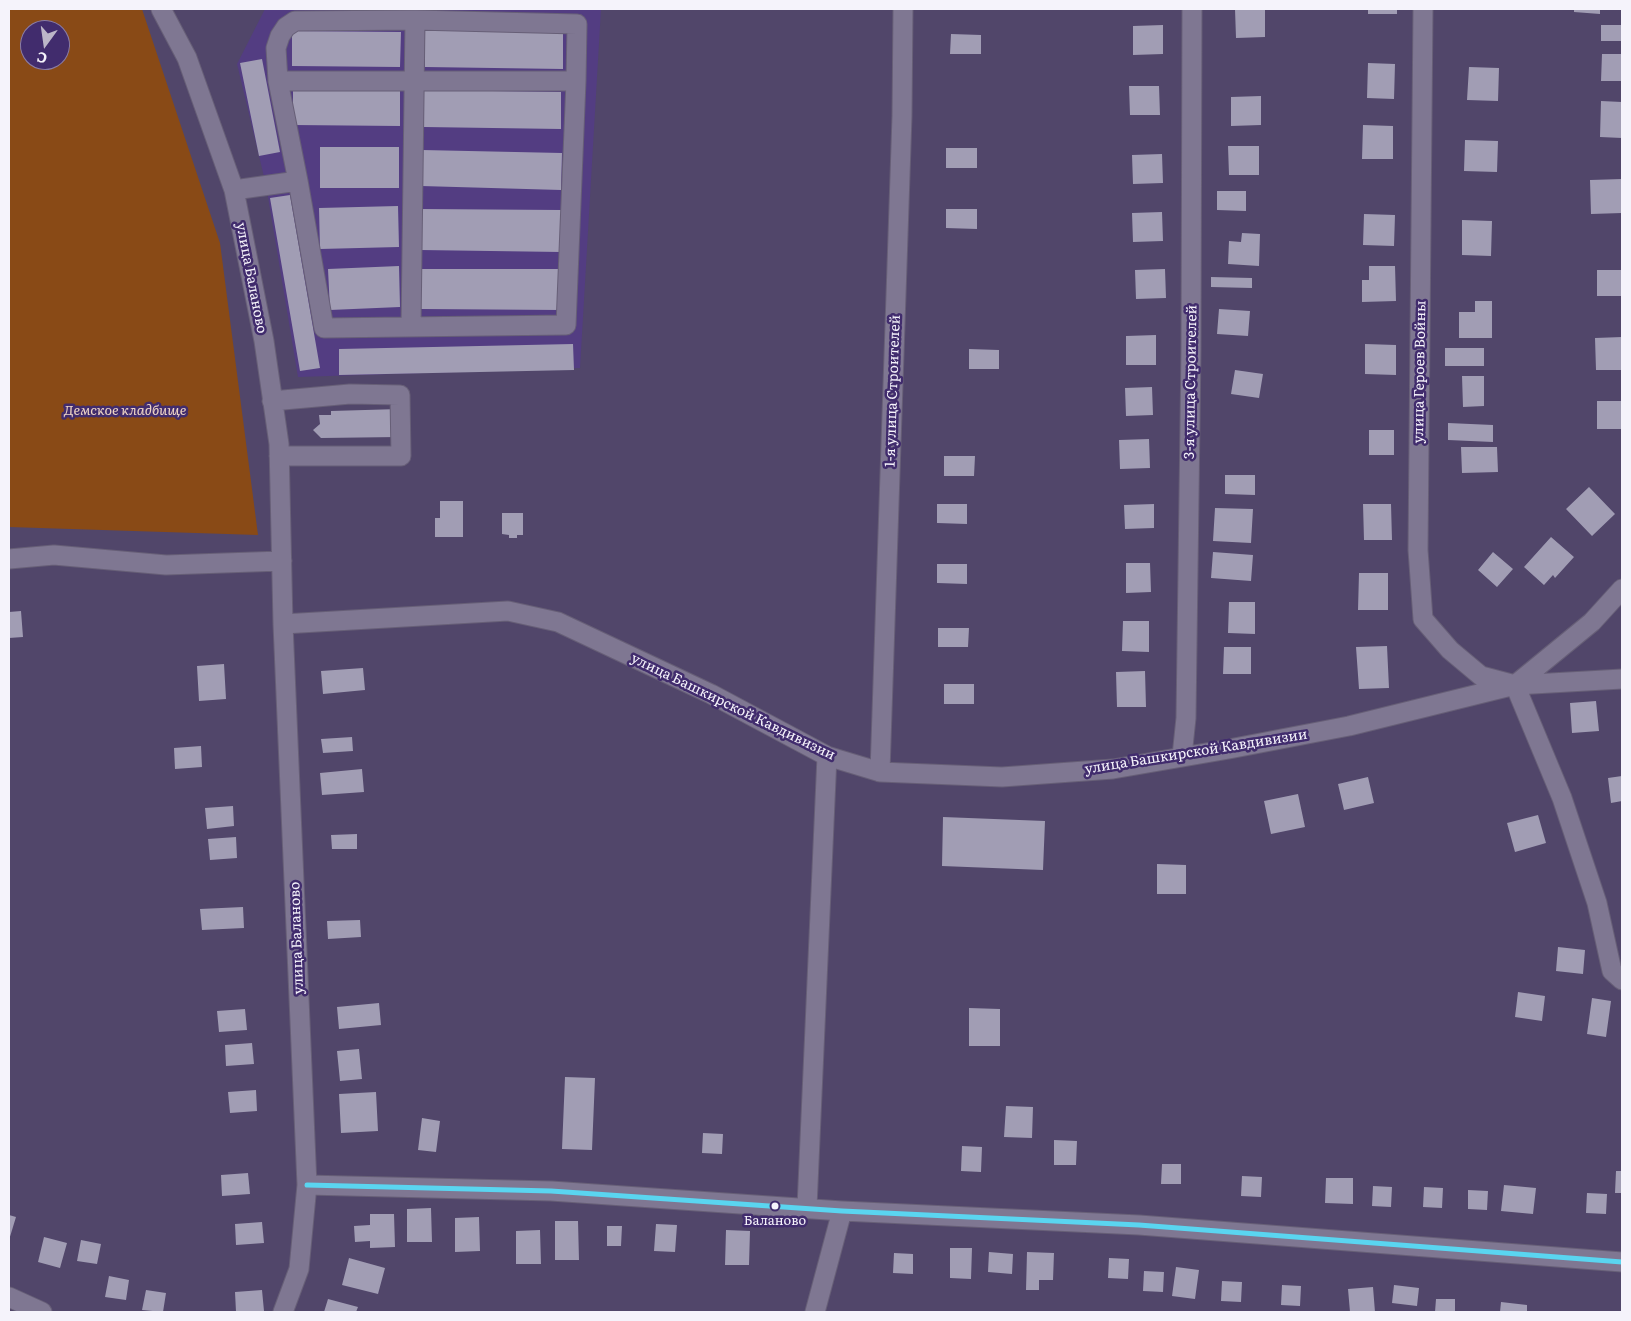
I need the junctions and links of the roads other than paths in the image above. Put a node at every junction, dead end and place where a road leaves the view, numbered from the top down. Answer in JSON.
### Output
{"nodes":[{"id":1,"x":161,"y":9,"type":"edge"},
{"id":2,"x":903,"y":9,"type":"edge"},
{"id":3,"x":1192,"y":9,"type":"edge"},
{"id":4,"x":1424,"y":9,"type":"edge"},
{"id":5,"x":450,"y":15,"type":"edge"},
{"id":6,"x":508,"y":15,"type":"edge"},
{"id":7,"x":577,"y":16,"type":"edge"},
{"id":8,"x":415,"y":20,"type":"junction"},
{"id":9,"x":278,"y":81,"type":"junction"},
{"id":10,"x":413,"y":81,"type":"junction"},
{"id":11,"x":576,"y":81,"type":"junction"},
{"id":12,"x":298,"y":181,"type":"junction"},
{"id":13,"x":234,"y":190,"type":"junction"},
{"id":14,"x":411,"y":327,"type":"junction"},
{"id":15,"x":272,"y":401,"type":"junction"},
{"id":16,"x":279,"y":456,"type":"junction"},
{"id":17,"x":9,"y":559,"type":"edge"},
{"id":18,"x":282,"y":561,"type":"junction"},
{"id":19,"x":1622,"y":589,"type":"edge"},
{"id":20,"x":283,"y":624,"type":"junction"},
{"id":21,"x":1622,"y":679,"type":"edge"},
{"id":22,"x":1515,"y":685,"type":"junction"},
{"id":23,"x":827,"y":756,"type":"junction"},
{"id":24,"x":1182,"y":756,"type":"junction"},
{"id":25,"x":880,"y":772,"type":"junction"},
{"id":26,"x":1622,"y":980,"type":"edge"},
{"id":27,"x":307,"y":1185,"type":"junction"},
{"id":28,"x":807,"y":1207,"type":"junction"},
{"id":29,"x":842,"y":1210,"type":"junction"},
{"id":30,"x":1622,"y":1262,"type":"edge"},
{"id":31,"x":9,"y":1297,"type":"edge"},
{"id":32,"x":42,"y":1312,"type":"edge"},
{"id":33,"x":283,"y":1312,"type":"edge"},
{"id":34,"x":816,"y":1312,"type":"edge"}],
"edges":[{"from":1,"to":13,"type":"street","name":"улица Баланово"},
{"from":2,"to":25,"type":"street","name":"1-я улица Строителей"},
{"from":3,"to":24,"type":"street","name":"3-я улица Строителей"},
{"from":4,"to":22,"type":"street","name":"улица Героев Войны"},
{"from":5,"to":6,"type":"street"},
{"from":5,"to":8,"type":"street"},
{"from":6,"to":7,"type":"street"},
{"from":7,"to":11,"type":"street"},
{"from":8,"to":9,"type":"street"},
{"from":8,"to":10,"type":"street"},
{"from":9,"to":10,"type":"street"},
{"from":9,"to":12,"type":"street"},
{"from":10,"to":11,"type":"street"},
{"from":10,"to":14,"type":"street"},
{"from":11,"to":14,"type":"street"},
{"from":12,"to":13,"type":"street"},
{"from":12,"to":14,"type":"street"},
{"from":13,"to":15,"type":"street","name":"улица Баланово"},
{"from":15,"to":16,"type":"street","name":"улица Баланово"},
{"from":15,"to":16,"type":"street"},
{"from":16,"to":18,"type":"street","name":"улица Баланово"},
{"from":17,"to":18,"type":"street"},
{"from":18,"to":20,"type":"street","name":"улица Баланово"},
{"from":19,"to":22,"type":"street","name":"улица Башкирской Кавдивизии"},
{"from":20,"to":23,"type":"street","name":"улица Башкирской Кавдивизии"},
{"from":20,"to":27,"type":"street","name":"улица Баланово"},
{"from":21,"to":22,"type":"street"},
{"from":22,"to":24,"type":"street","name":"улица Башкирской Кавдивизии"},
{"from":22,"to":26,"type":"street"},
{"from":23,"to":25,"type":"street","name":"улица Башкирской Кавдивизии"},
{"from":23,"to":28,"type":"street"},
{"from":24,"to":25,"type":"street","name":"улица Башкирской Кавдивизии"},
{"from":27,"to":28,"type":"street"},
{"from":27,"to":33,"type":"street","name":"улица Баланово"},
{"from":28,"to":29,"type":"street"},
{"from":29,"to":30,"type":"street"},
{"from":29,"to":34,"type":"street"},
{"from":31,"to":32,"type":"street"}]}
